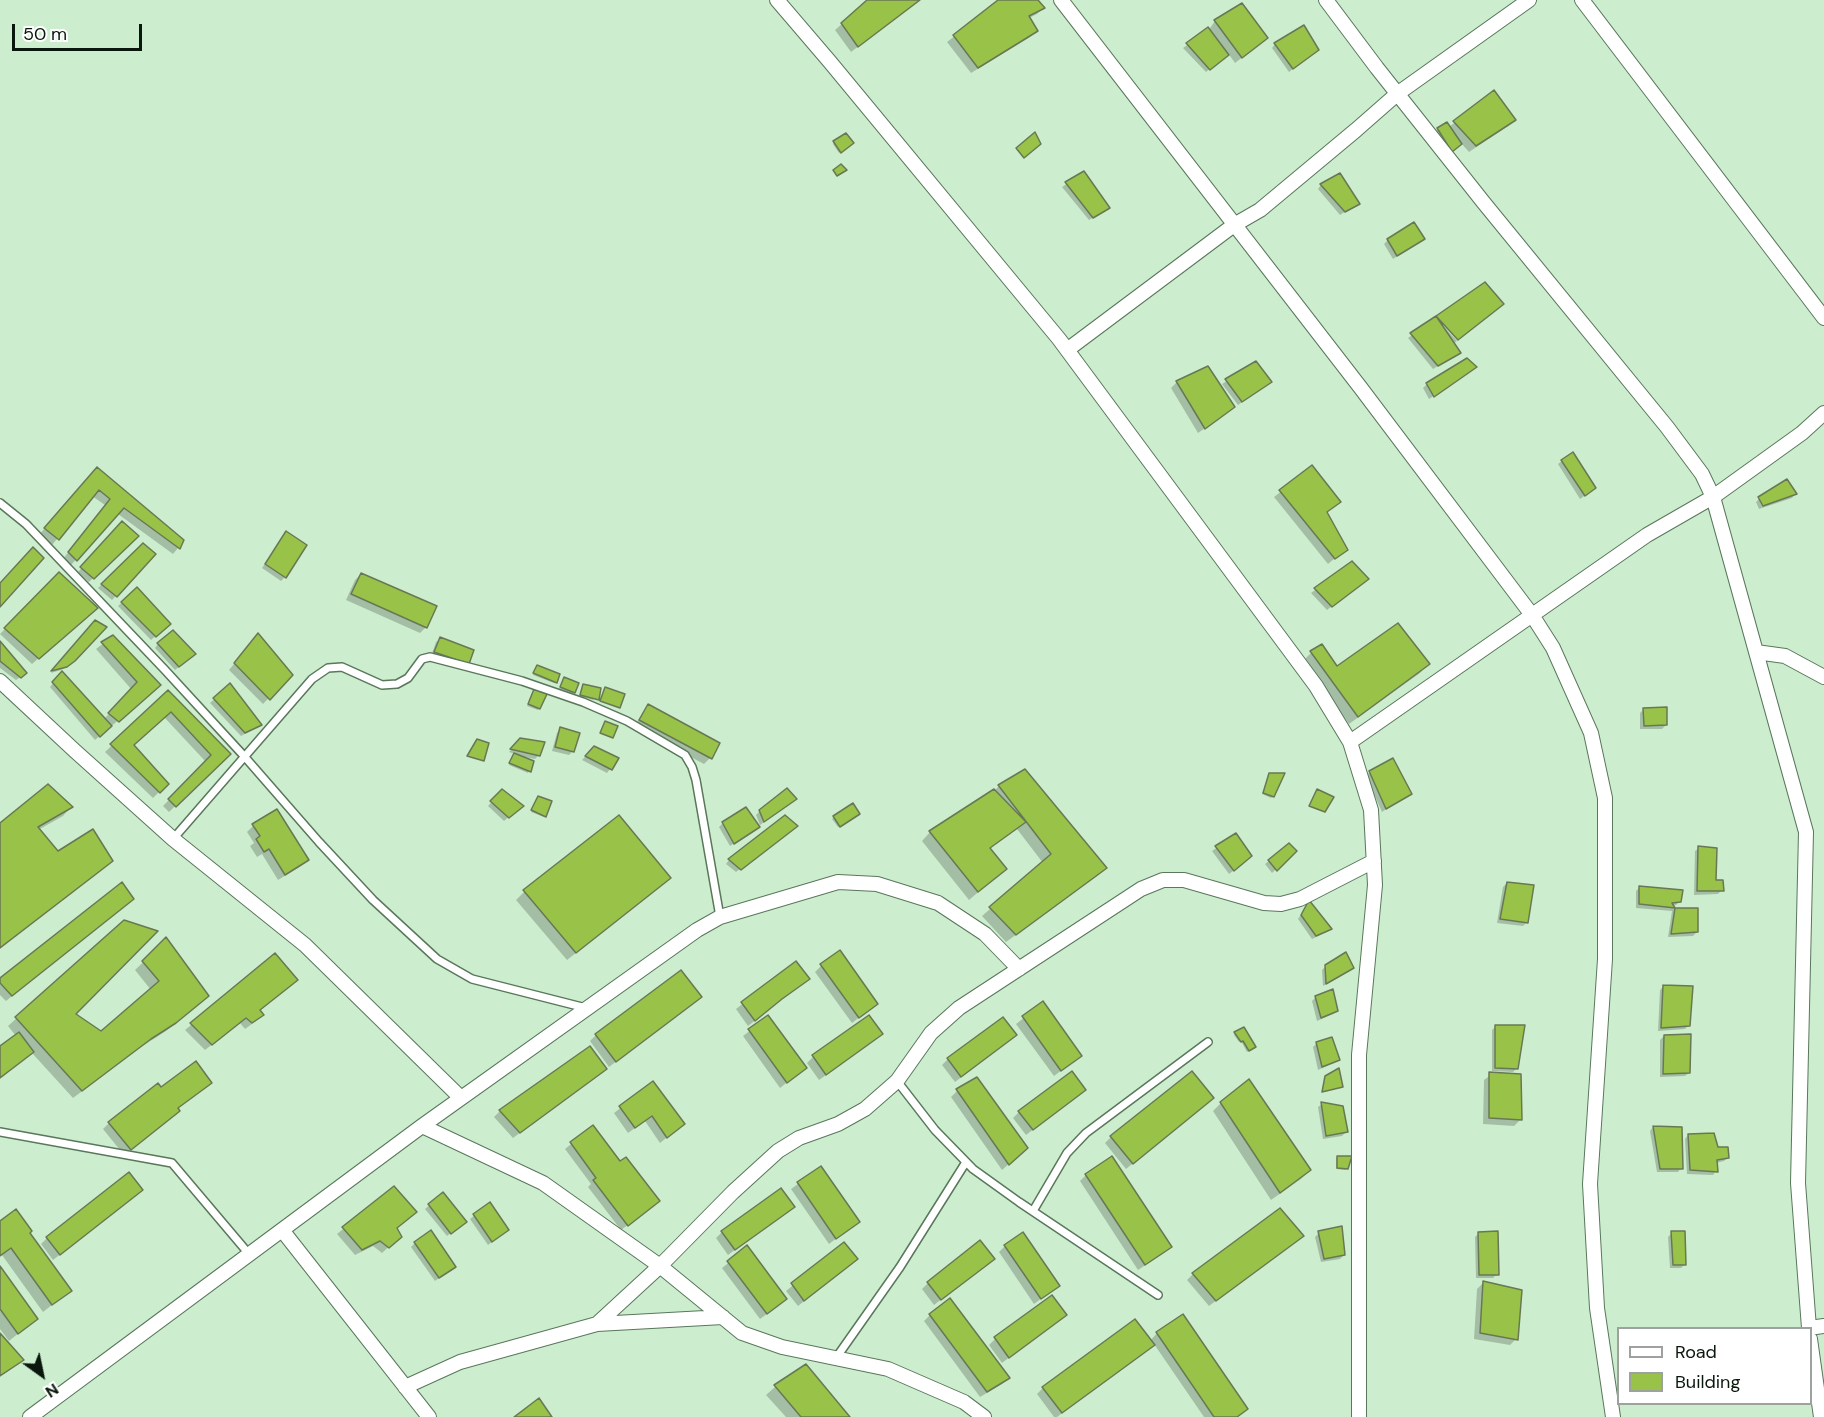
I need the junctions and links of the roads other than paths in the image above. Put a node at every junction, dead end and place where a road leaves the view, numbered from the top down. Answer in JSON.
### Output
{"nodes":[{"id":1,"x":777,"y":0,"type":"edge"},
{"id":2,"x":1061,"y":0,"type":"edge"},
{"id":3,"x":1326,"y":0,"type":"edge"},
{"id":4,"x":1528,"y":0,"type":"edge"},
{"id":5,"x":1582,"y":0,"type":"edge"},
{"id":6,"x":1397,"y":94,"type":"junction"},
{"id":7,"x":1234,"y":225,"type":"junction"},
{"id":8,"x":1824,"y":318,"type":"edge"},
{"id":9,"x":1067,"y":350,"type":"junction"},
{"id":10,"x":1824,"y":413,"type":"edge"},
{"id":11,"x":1713,"y":497,"type":"junction"},
{"id":12,"x":0,"y":503,"type":"edge"},
{"id":13,"x":1532,"y":615,"type":"junction"},
{"id":14,"x":1756,"y":652,"type":"junction"},
{"id":15,"x":1824,"y":677,"type":"edge"},
{"id":16,"x":0,"y":681,"type":"edge"},
{"id":17,"x":1350,"y":742,"type":"junction"},
{"id":18,"x":244,"y":756,"type":"junction"},
{"id":19,"x":173,"y":839,"type":"junction"},
{"id":20,"x":1374,"y":861,"type":"junction"},
{"id":21,"x":720,"y":917,"type":"junction"},
{"id":22,"x":1019,"y":969,"type":"junction"},
{"id":23,"x":589,"y":1009,"type":"junction"},
{"id":24,"x":1208,"y":1042,"type":"dead end"},
{"id":25,"x":897,"y":1081,"type":"junction"},
{"id":26,"x":461,"y":1098,"type":"junction"},
{"id":27,"x":422,"y":1126,"type":"junction"},
{"id":28,"x":0,"y":1132,"type":"edge"},
{"id":29,"x":966,"y":1162,"type":"junction"},
{"id":30,"x":1033,"y":1211,"type":"junction"},
{"id":31,"x":282,"y":1230,"type":"junction"},
{"id":32,"x":249,"y":1254,"type":"junction"},
{"id":33,"x":660,"y":1266,"type":"junction"},
{"id":34,"x":1158,"y":1295,"type":"dead end"},
{"id":35,"x":723,"y":1317,"type":"junction"},
{"id":36,"x":597,"y":1324,"type":"junction"},
{"id":37,"x":1809,"y":1327,"type":"edge"},
{"id":38,"x":1812,"y":1353,"type":"edge"},
{"id":39,"x":836,"y":1359,"type":"junction"},
{"id":40,"x":405,"y":1387,"type":"junction"},
{"id":41,"x":30,"y":1417,"type":"edge"},
{"id":42,"x":429,"y":1417,"type":"edge"},
{"id":43,"x":984,"y":1417,"type":"edge"},
{"id":44,"x":1359,"y":1417,"type":"edge"},
{"id":45,"x":1613,"y":1417,"type":"edge"},
{"id":46,"x":1821,"y":1417,"type":"edge"}],
"edges":[{"from":1,"to":9,"type":"street"},
{"from":2,"to":7,"type":"street"},
{"from":3,"to":6,"type":"street"},
{"from":4,"to":6,"type":"street"},
{"from":5,"to":8,"type":"street"},
{"from":6,"to":7,"type":"street"},
{"from":6,"to":11,"type":"street"},
{"from":7,"to":9,"type":"street"},
{"from":7,"to":13,"type":"street"},
{"from":9,"to":17,"type":"street"},
{"from":10,"to":11,"type":"street"},
{"from":11,"to":13,"type":"street"},
{"from":11,"to":14,"type":"street"},
{"from":12,"to":18,"type":"lane"},
{"from":13,"to":17,"type":"street"},
{"from":13,"to":45,"type":"street"},
{"from":14,"to":15,"type":"street"},
{"from":14,"to":37,"type":"street"},
{"from":16,"to":19,"type":"street"},
{"from":17,"to":20,"type":"street"},
{"from":18,"to":19,"type":"lane"},
{"from":18,"to":21,"type":"lane"},
{"from":18,"to":23,"type":"lane"},
{"from":19,"to":26,"type":"street"},
{"from":20,"to":22,"type":"street"},
{"from":20,"to":44,"type":"street"},
{"from":21,"to":22,"type":"street"},
{"from":21,"to":23,"type":"street"},
{"from":22,"to":25,"type":"street"},
{"from":23,"to":26,"type":"street"},
{"from":24,"to":30,"type":"lane"},
{"from":25,"to":29,"type":"lane"},
{"from":25,"to":33,"type":"street"},
{"from":26,"to":27,"type":"street"},
{"from":27,"to":31,"type":"street"},
{"from":27,"to":33,"type":"street"},
{"from":28,"to":32,"type":"lane"},
{"from":29,"to":30,"type":"lane"},
{"from":29,"to":39,"type":"lane"},
{"from":30,"to":34,"type":"lane"},
{"from":31,"to":32,"type":"street"},
{"from":31,"to":40,"type":"street"},
{"from":32,"to":41,"type":"street"},
{"from":33,"to":35,"type":"street"},
{"from":33,"to":36,"type":"street"},
{"from":35,"to":36,"type":"street"},
{"from":35,"to":39,"type":"street"},
{"from":36,"to":40,"type":"street"},
{"from":38,"to":46,"type":"street"},
{"from":39,"to":43,"type":"street"},
{"from":40,"to":42,"type":"street"}]}
